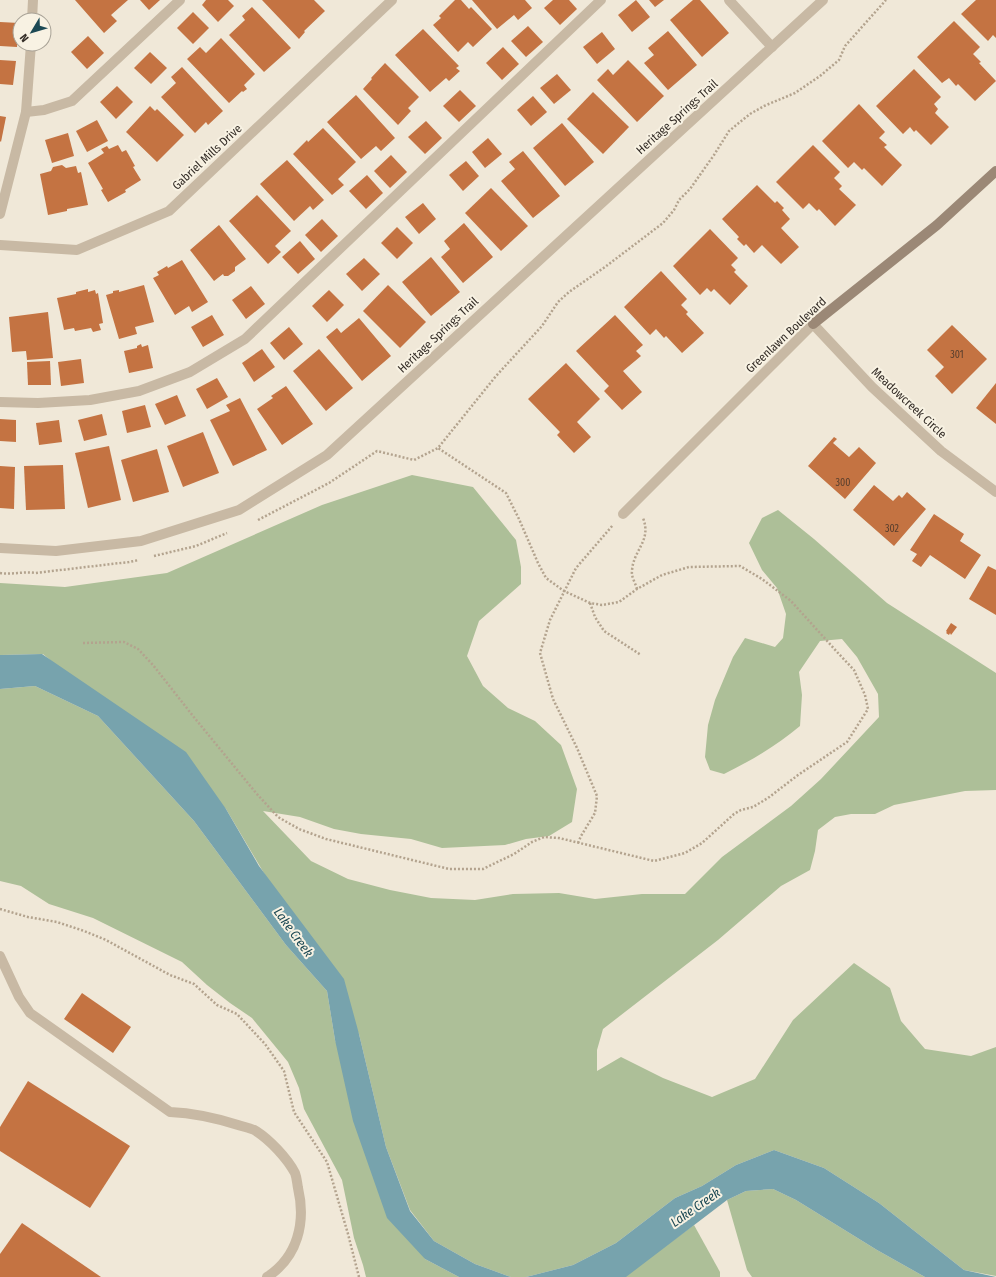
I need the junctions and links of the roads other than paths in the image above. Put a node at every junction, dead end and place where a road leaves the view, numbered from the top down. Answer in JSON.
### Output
{"nodes":[{"id":1,"x":33,"y":0,"type":"edge"},
{"id":2,"x":180,"y":0,"type":"edge"},
{"id":3,"x":392,"y":0,"type":"edge"},
{"id":4,"x":601,"y":0,"type":"edge"},
{"id":5,"x":729,"y":0,"type":"edge"},
{"id":6,"x":823,"y":0,"type":"edge"},
{"id":7,"x":32,"y":12,"type":"edge"},
{"id":8,"x":772,"y":47,"type":"junction"},
{"id":9,"x":30,"y":52,"type":"edge"},
{"id":10,"x":26,"y":112,"type":"junction"},
{"id":11,"x":996,"y":171,"type":"edge"},
{"id":12,"x":0,"y":214,"type":"edge"},
{"id":13,"x":0,"y":245,"type":"edge"},
{"id":14,"x":813,"y":324,"type":"junction"},
{"id":15,"x":0,"y":402,"type":"edge"},
{"id":16,"x":996,"y":492,"type":"edge"},
{"id":17,"x":623,"y":514,"type":"road end"},
{"id":18,"x":0,"y":548,"type":"edge"},
{"id":19,"x":0,"y":956,"type":"edge"},
{"id":20,"x":267,"y":1277,"type":"edge"}],
"edges":[{"from":1,"to":7,"type":"street"},
{"from":2,"to":10,"type":"street"},
{"from":3,"to":13,"type":"street","name":"Gabriel Mills Drive"},
{"from":4,"to":15,"type":"street"},
{"from":5,"to":8,"type":"street"},
{"from":6,"to":8,"type":"street","name":"Heritage Springs Trail"},
{"from":8,"to":18,"type":"street","name":"Heritage Springs Trail"},
{"from":9,"to":10,"type":"street"},
{"from":10,"to":12,"type":"street"},
{"from":11,"to":14,"type":"street","name":"Greenlawn Boulevard"},
{"from":14,"to":16,"type":"street","name":"Meadowcreek Circle"},
{"from":14,"to":17,"type":"street","name":"Greenlawn Boulevard"},
{"from":19,"to":20,"type":"street"}]}
